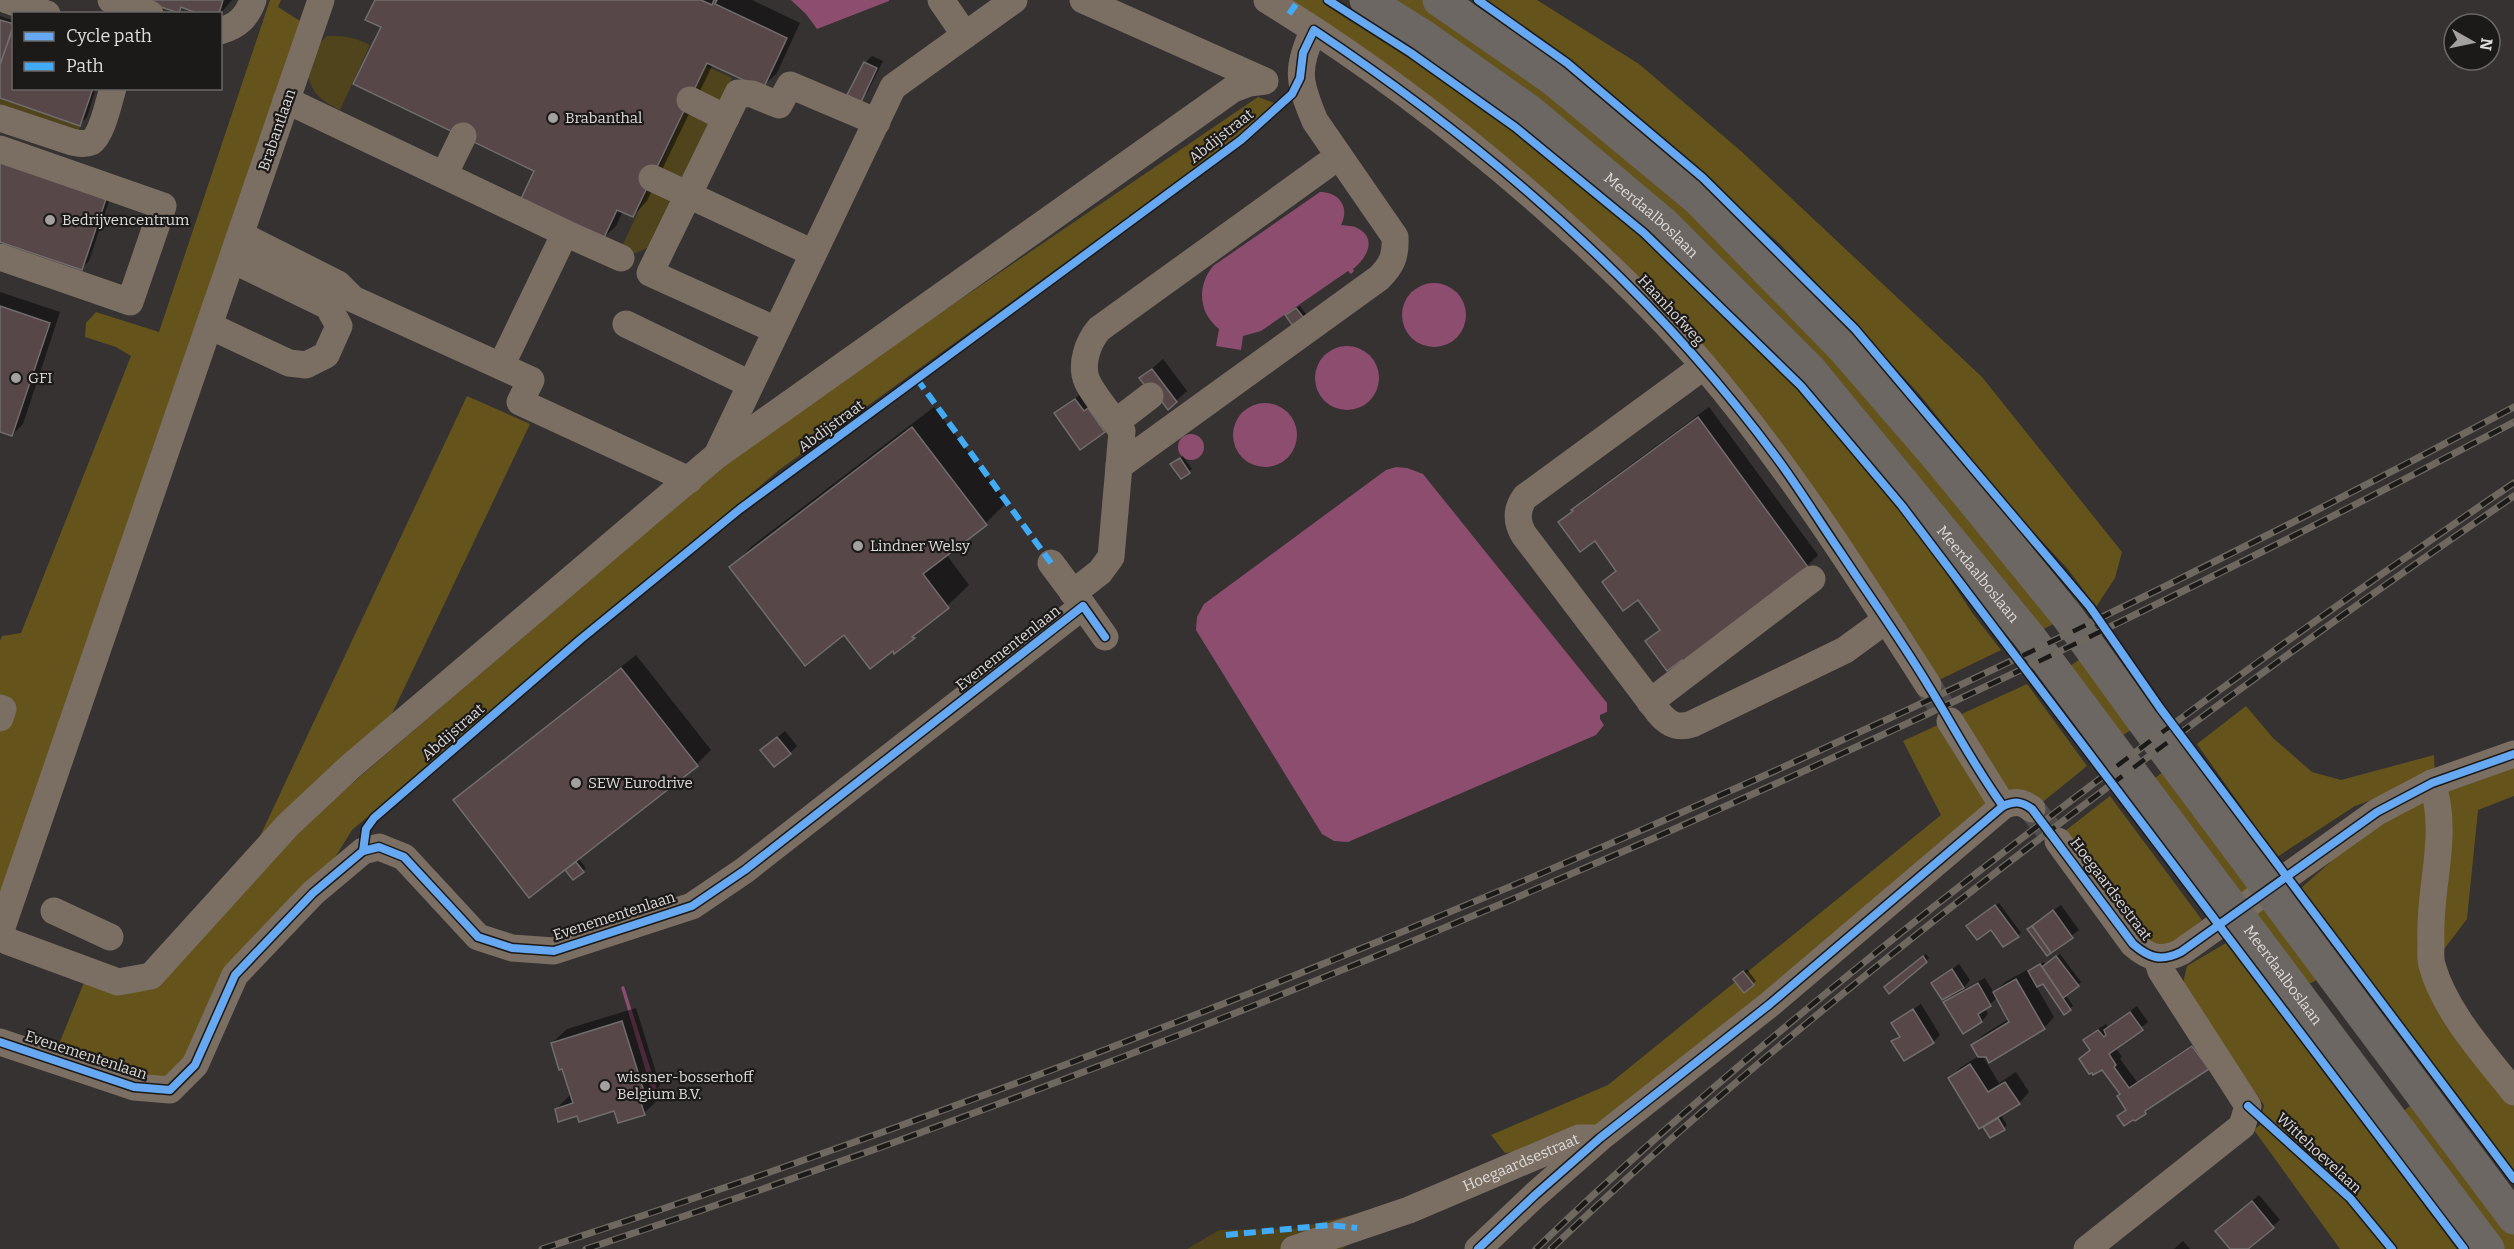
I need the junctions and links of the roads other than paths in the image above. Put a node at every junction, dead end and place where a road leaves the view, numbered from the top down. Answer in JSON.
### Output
{"nodes":[{"id":1,"x":8,"y":0,"type":"edge"},
{"id":2,"x":111,"y":0,"type":"edge"},
{"id":3,"x":253,"y":0,"type":"edge"},
{"id":4,"x":321,"y":0,"type":"edge"},
{"id":5,"x":941,"y":0,"type":"edge"},
{"id":6,"x":1014,"y":0,"type":"edge"},
{"id":7,"x":1083,"y":0,"type":"edge"},
{"id":8,"x":1267,"y":0,"type":"edge"},
{"id":9,"x":1366,"y":0,"type":"edge"},
{"id":10,"x":1439,"y":0,"type":"edge"},
{"id":11,"x":41,"y":12,"type":"edge"},
{"id":12,"x":144,"y":12,"type":"edge"},
{"id":13,"x":222,"y":30,"type":"edge"},
{"id":14,"x":1314,"y":30,"type":"junction"},
{"id":15,"x":965,"y":35,"type":"junction"},
{"id":16,"x":1300,"y":78,"type":"junction"},
{"id":17,"x":1265,"y":81,"type":"junction"},
{"id":18,"x":112,"y":90,"type":"edge"},
{"id":19,"x":286,"y":100,"type":"junction"},
{"id":20,"x":690,"y":100,"type":"dead end"},
{"id":21,"x":726,"y":117,"type":"junction"},
{"id":22,"x":0,"y":118,"type":"edge"},
{"id":23,"x":877,"y":122,"type":"junction"},
{"id":24,"x":463,"y":136,"type":"dead end"},
{"id":25,"x":0,"y":149,"type":"edge"},
{"id":26,"x":1339,"y":156,"type":"junction"},
{"id":27,"x":444,"y":175,"type":"junction"},
{"id":28,"x":652,"y":178,"type":"dead end"},
{"id":29,"x":688,"y":195,"type":"junction"},
{"id":30,"x":565,"y":232,"type":"junction"},
{"id":31,"x":237,"y":247,"type":"junction"},
{"id":32,"x":813,"y":253,"type":"junction"},
{"id":33,"x":0,"y":257,"type":"edge"},
{"id":34,"x":621,"y":258,"type":"dead end"},
{"id":35,"x":626,"y":324,"type":"dead end"},
{"id":36,"x":210,"y":326,"type":"junction"},
{"id":37,"x":776,"y":330,"type":"junction"},
{"id":38,"x":501,"y":366,"type":"junction"},
{"id":39,"x":1704,"y":366,"type":"junction"},
{"id":40,"x":750,"y":384,"type":"junction"},
{"id":41,"x":1150,"y":396,"type":"dead end"},
{"id":42,"x":1116,"y":422,"type":"junction"},
{"id":43,"x":716,"y":456,"type":"junction"},
{"id":44,"x":1119,"y":466,"type":"junction"},
{"id":45,"x":689,"y":480,"type":"junction"},
{"id":46,"x":1051,"y":563,"type":"dead end"},
{"id":47,"x":1812,"y":579,"type":"dead end"},
{"id":48,"x":1078,"y":600,"type":"junction"},
{"id":49,"x":1886,"y":620,"type":"junction"},
{"id":50,"x":1105,"y":637,"type":"dead end"},
{"id":51,"x":1928,"y":685,"type":"tunnel mouth"},
{"id":52,"x":1650,"y":702,"type":"junction"},
{"id":53,"x":1950,"y":721,"type":"tunnel mouth"},
{"id":54,"x":2514,"y":754,"type":"edge"},
{"id":55,"x":2432,"y":783,"type":"junction"},
{"id":56,"x":2002,"y":806,"type":"junction"},
{"id":57,"x":2032,"y":809,"type":"tunnel mouth"},
{"id":58,"x":2058,"y":842,"type":"tunnel mouth"},
{"id":59,"x":54,"y":911,"type":"dead end"},
{"id":60,"x":110,"y":937,"type":"dead end"},
{"id":61,"x":2157,"y":959,"type":"junction"},
{"id":62,"x":0,"y":1042,"type":"edge"},
{"id":63,"x":2514,"y":1092,"type":"edge"},
{"id":64,"x":1600,"y":1138,"type":"junction"},
{"id":65,"x":2514,"y":1218,"type":"edge"},
{"id":66,"x":1294,"y":1249,"type":"edge"},
{"id":67,"x":1478,"y":1249,"type":"edge"},
{"id":68,"x":2087,"y":1249,"type":"edge"},
{"id":69,"x":2488,"y":1249,"type":"edge"}],
"edges":[{"from":1,"to":11,"type":"street"},
{"from":2,"to":12,"type":"street"},
{"from":3,"to":13,"type":"street"},
{"from":4,"to":19,"type":"street","name":"Brabantlaan"},
{"from":5,"to":15,"type":"street"},
{"from":6,"to":15,"type":"street"},
{"from":7,"to":17,"type":"street"},
{"from":8,"to":14,"type":"street","name":"Haanhofweg"},
{"from":9,"to":69,"type":"highway","name":"Meerdaalboslaan"},
{"from":10,"to":65,"type":"highway"},
{"from":14,"to":16,"type":"street"},
{"from":14,"to":39,"type":"street","name":"Haanhofweg"},
{"from":15,"to":23,"type":"street"},
{"from":16,"to":17,"type":"street","name":"Brabantlaan"},
{"from":16,"to":26,"type":"street"},
{"from":17,"to":43,"type":"street","name":"Brabantlaan"},
{"from":18,"to":22,"type":"street"},
{"from":19,"to":27,"type":"street"},
{"from":19,"to":31,"type":"street","name":"Brabantlaan"},
{"from":20,"to":21,"type":"street"},
{"from":21,"to":23,"type":"street"},
{"from":21,"to":29,"type":"street"},
{"from":23,"to":32,"type":"street"},
{"from":24,"to":27,"type":"street"},
{"from":25,"to":33,"type":"street"},
{"from":26,"to":42,"type":"street"},
{"from":26,"to":44,"type":"street"},
{"from":27,"to":30,"type":"street"},
{"from":28,"to":29,"type":"street"},
{"from":29,"to":32,"type":"street"},
{"from":29,"to":37,"type":"street"},
{"from":30,"to":34,"type":"street"},
{"from":30,"to":38,"type":"street"},
{"from":31,"to":36,"type":"street","name":"Brabantlaan"},
{"from":31,"to":36,"type":"street"},
{"from":31,"to":38,"type":"street"},
{"from":32,"to":37,"type":"street"},
{"from":35,"to":40,"type":"street"},
{"from":36,"to":45,"type":"street","name":"Brabantlaan"},
{"from":37,"to":40,"type":"street"},
{"from":38,"to":45,"type":"street"},
{"from":39,"to":49,"type":"street","name":"Haanhofweg"},
{"from":39,"to":52,"type":"street"},
{"from":40,"to":43,"type":"street"},
{"from":41,"to":42,"type":"street"},
{"from":42,"to":44,"type":"street"},
{"from":43,"to":45,"type":"street","name":"Brabantlaan"},
{"from":44,"to":48,"type":"street"},
{"from":46,"to":48,"type":"street"},
{"from":47,"to":52,"type":"street"},
{"from":48,"to":50,"type":"street","name":"Evenementenlaan"},
{"from":48,"to":62,"type":"street","name":"Evenementenlaan"},
{"from":49,"to":51,"type":"street","name":"Haanhofweg"},
{"from":49,"to":52,"type":"street"},
{"from":53,"to":56,"type":"street"},
{"from":54,"to":55,"type":"street","name":"Hoegaardsestraat"},
{"from":55,"to":61,"type":"street","name":"Hoegaardsestraat"},
{"from":55,"to":63,"type":"street"},
{"from":56,"to":57,"type":"street"},
{"from":56,"to":64,"type":"street","name":"Hoegaardsestraat"},
{"from":58,"to":61,"type":"street","name":"Hoegaardsestraat"},
{"from":59,"to":60,"type":"street"},
{"from":61,"to":68,"type":"street"},
{"from":64,"to":66,"type":"street","name":"Hoegaardsestraat"},
{"from":64,"to":67,"type":"street"}]}
